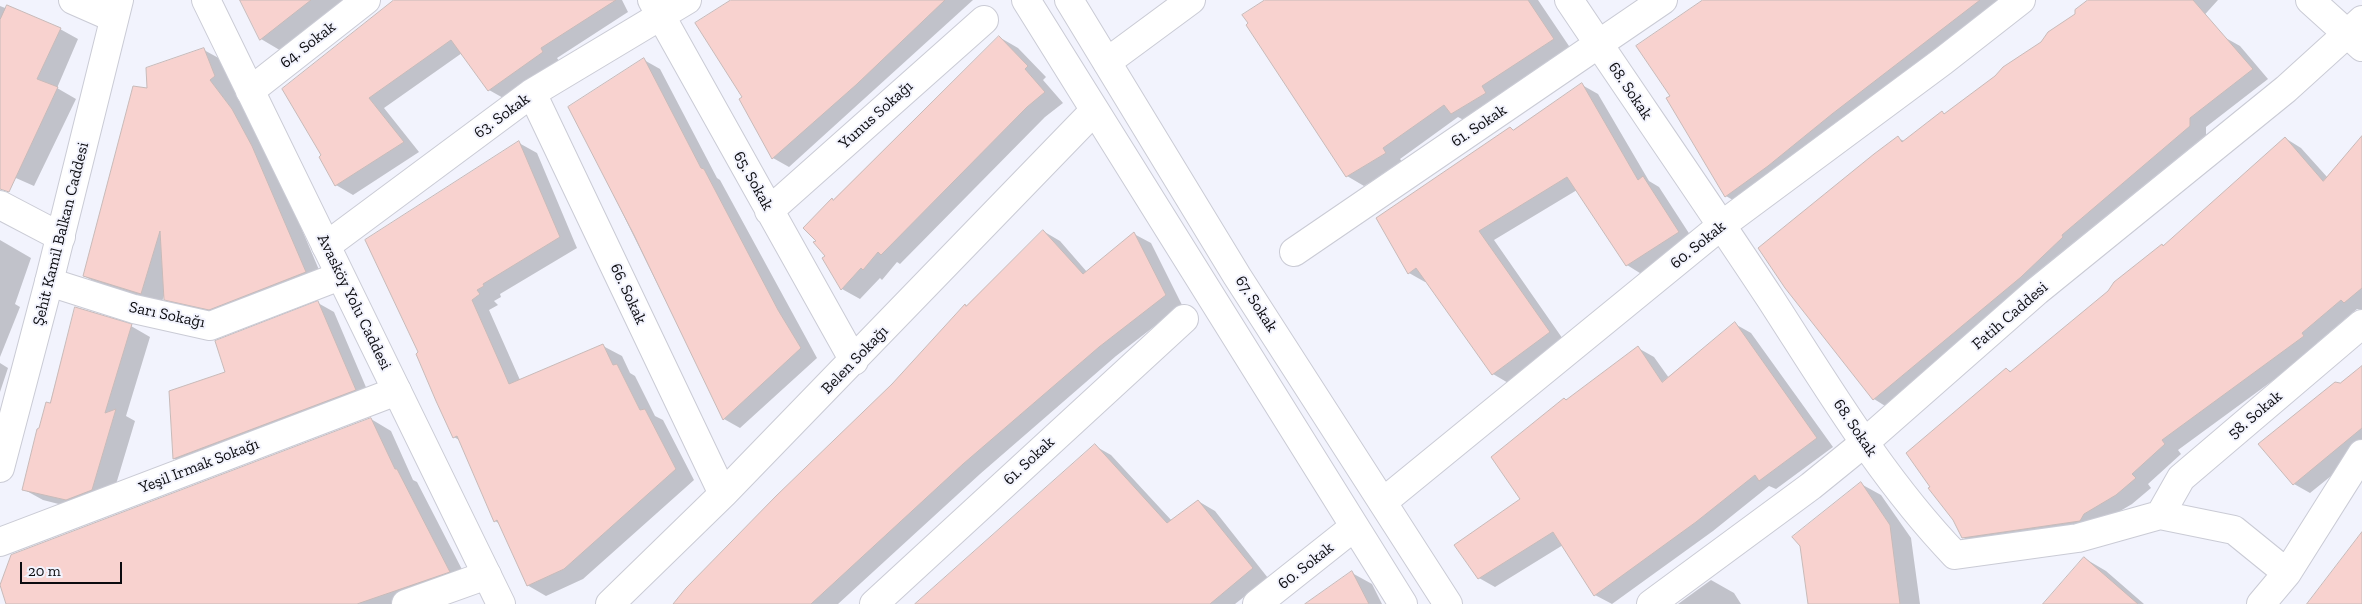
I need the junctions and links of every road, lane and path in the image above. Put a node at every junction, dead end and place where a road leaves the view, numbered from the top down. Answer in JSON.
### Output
{"nodes":[{"id":1,"x":72,"y":0,"type":"edge"},
{"id":2,"x":206,"y":0,"type":"edge"},
{"id":3,"x":366,"y":0,"type":"edge"},
{"id":4,"x":687,"y":0,"type":"edge"},
{"id":5,"x":1026,"y":0,"type":"edge"},
{"id":6,"x":1070,"y":0,"type":"edge"},
{"id":7,"x":1191,"y":0,"type":"edge"},
{"id":8,"x":1570,"y":0,"type":"edge"},
{"id":9,"x":1663,"y":0,"type":"edge"},
{"id":10,"x":2021,"y":0,"type":"edge"},
{"id":11,"x":2310,"y":0,"type":"edge"},
{"id":12,"x":116,"y":9,"type":"edge"},
{"id":13,"x":656,"y":9,"type":"edge"},
{"id":14,"x":984,"y":20,"type":"dead end"},
{"id":15,"x":2357,"y":33,"type":"edge"},
{"id":16,"x":1599,"y":45,"type":"junction"},
{"id":17,"x":1107,"y":62,"type":"junction"},
{"id":18,"x":250,"y":91,"type":"junction"},
{"id":19,"x":532,"y":93,"type":"junction"},
{"id":20,"x":1094,"y":111,"type":"junction"},
{"id":21,"x":0,"y":205,"type":"edge"},
{"id":22,"x":769,"y":211,"type":"junction"},
{"id":23,"x":1722,"y":225,"type":"junction"},
{"id":24,"x":61,"y":237,"type":"junction"},
{"id":25,"x":326,"y":246,"type":"junction"},
{"id":26,"x":1294,"y":252,"type":"dead end"},
{"id":27,"x":340,"y":276,"type":"junction"},
{"id":28,"x":50,"y":282,"type":"junction"},
{"id":29,"x":1184,"y":318,"type":"dead end"},
{"id":30,"x":2362,"y":324,"type":"edge"},
{"id":31,"x":854,"y":361,"type":"junction"},
{"id":32,"x":397,"y":390,"type":"junction"},
{"id":33,"x":1864,"y":443,"type":"junction"},
{"id":34,"x":2362,"y":454,"type":"edge"},
{"id":35,"x":0,"y":468,"type":"edge"},
{"id":36,"x":723,"y":494,"type":"junction"},
{"id":37,"x":1383,"y":502,"type":"junction"},
{"id":38,"x":2160,"y":515,"type":"junction"},
{"id":39,"x":1354,"y":527,"type":"junction"},
{"id":40,"x":0,"y":542,"type":"edge"},
{"id":41,"x":2287,"y":573,"type":"junction"},
{"id":42,"x":487,"y":576,"type":"junction"},
{"id":43,"x":406,"y":604,"type":"edge"},
{"id":44,"x":501,"y":604,"type":"edge"},
{"id":45,"x":610,"y":604,"type":"edge"},
{"id":46,"x":874,"y":604,"type":"edge"},
{"id":47,"x":1257,"y":604,"type":"edge"},
{"id":48,"x":1403,"y":604,"type":"edge"},
{"id":49,"x":1448,"y":604,"type":"edge"},
{"id":50,"x":1651,"y":604,"type":"edge"},
{"id":51,"x":2261,"y":604,"type":"edge"}],
"edges":[{"from":1,"to":12,"type":"street"},
{"from":2,"to":18,"type":"street","name":"Avasköy Yolu Caddesi"},
{"from":3,"to":18,"type":"street","name":"64. Sokak"},
{"from":4,"to":13,"type":"street","name":"63. Sokak"},
{"from":5,"to":20,"type":"street"},
{"from":6,"to":17,"type":"street","name":"67. Sokak"},
{"from":7,"to":17,"type":"street"},
{"from":8,"to":16,"type":"street","name":"68. Sokak"},
{"from":9,"to":16,"type":"street","name":"61. Sokak"},
{"from":10,"to":23,"type":"street","name":"60. Sokak"},
{"from":11,"to":15,"type":"street"},
{"from":12,"to":24,"type":"street","name":"Şehit Kamil Balkan Caddesi"},
{"from":13,"to":19,"type":"street","name":"63. Sokak"},
{"from":13,"to":22,"type":"street","name":"65. Sokak"},
{"from":14,"to":22,"type":"street","name":"Yunus Sokağı"},
{"from":15,"to":33,"type":"street","name":"Fatih Caddesi"},
{"from":16,"to":23,"type":"street","name":"68. Sokak"},
{"from":16,"to":26,"type":"street","name":"61. Sokak"},
{"from":17,"to":37,"type":"street","name":"67. Sokak"},
{"from":18,"to":25,"type":"street","name":"Avasköy Yolu Caddesi"},
{"from":19,"to":25,"type":"street","name":"63. Sokak"},
{"from":19,"to":36,"type":"street","name":"66. Sokak"},
{"from":20,"to":31,"type":"street","name":"Belen Sokağı"},
{"from":20,"to":39,"type":"street"},
{"from":21,"to":24,"type":"street"},
{"from":22,"to":31,"type":"street","name":"65. Sokak"},
{"from":23,"to":33,"type":"street","name":"68. Sokak"},
{"from":23,"to":37,"type":"street","name":"60. Sokak"},
{"from":24,"to":28,"type":"street","name":"Şehit Kamil Balkan Caddesi"},
{"from":25,"to":27,"type":"street","name":"Avasköy Yolu Caddesi"},
{"from":27,"to":28,"type":"street","name":"Sarı Sokağı"},
{"from":27,"to":32,"type":"street","name":"Avasköy Yolu Caddesi"},
{"from":28,"to":35,"type":"street","name":"Şehit Kamil Balkan Caddesi"},
{"from":29,"to":46,"type":"street","name":"61. Sokak"},
{"from":30,"to":38,"type":"street","name":"58. Sokak"},
{"from":31,"to":36,"type":"street","name":"Belen Sokağı"},
{"from":32,"to":40,"type":"street","name":"Yeşil Irmak Sokağı"},
{"from":32,"to":42,"type":"street","name":"Avasköy Yolu Caddesi"},
{"from":33,"to":38,"type":"street","name":"68. Sokak"},
{"from":33,"to":50,"type":"street","name":"Fatih Caddesi"},
{"from":34,"to":41,"type":"street"},
{"from":36,"to":45,"type":"street","name":"Belen Sokağı"},
{"from":37,"to":39,"type":"street","name":"60. Sokak"},
{"from":37,"to":49,"type":"street","name":"67. Sokak"},
{"from":38,"to":41,"type":"street","name":"68. Sokak"},
{"from":39,"to":47,"type":"street","name":"60. Sokak"},
{"from":39,"to":48,"type":"street"},
{"from":41,"to":51,"type":"street"},
{"from":42,"to":43,"type":"street"},
{"from":42,"to":44,"type":"street","name":"Avasköy Yolu Caddesi"}]}
